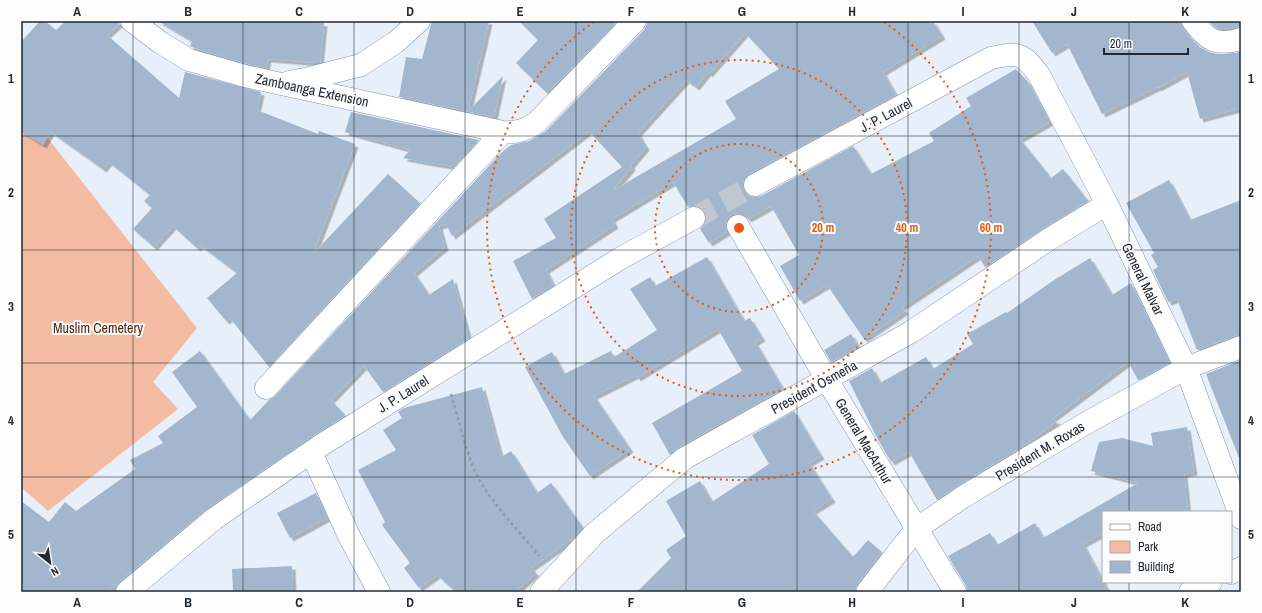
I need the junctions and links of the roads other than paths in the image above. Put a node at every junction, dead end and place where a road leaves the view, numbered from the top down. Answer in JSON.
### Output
{"nodes":[{"id":1,"x":132,"y":21,"type":"edge"},
{"id":2,"x":420,"y":21,"type":"edge"},
{"id":3,"x":635,"y":21,"type":"edge"},
{"id":4,"x":1193,"y":21,"type":"edge"},
{"id":5,"x":1241,"y":38,"type":"edge"},
{"id":6,"x":1019,"y":55,"type":"joint"},
{"id":7,"x":280,"y":84,"type":"junction"},
{"id":8,"x":503,"y":132,"type":"junction"},
{"id":9,"x":755,"y":185,"type":"tunnel mouth"},
{"id":10,"x":1107,"y":204,"type":"junction"},
{"id":11,"x":694,"y":218,"type":"tunnel mouth"},
{"id":12,"x":738,"y":226,"type":"dead end"},
{"id":13,"x":1241,"y":347,"type":"edge"},
{"id":14,"x":1186,"y":368,"type":"junction"},
{"id":15,"x":827,"y":380,"type":"junction"},
{"id":16,"x":266,"y":388,"type":"dead end"},
{"id":17,"x":311,"y":452,"type":"junction"},
{"id":18,"x":1241,"y":518,"type":"edge"},
{"id":19,"x":916,"y":529,"type":"junction"},
{"id":20,"x":1241,"y":568,"type":"edge"},
{"id":21,"x":1232,"y":572,"type":"edge"},
{"id":22,"x":1209,"y":583,"type":"edge"},
{"id":23,"x":127,"y":592,"type":"edge"},
{"id":24,"x":379,"y":592,"type":"edge"},
{"id":25,"x":541,"y":592,"type":"edge"},
{"id":26,"x":868,"y":592,"type":"edge"},
{"id":27,"x":956,"y":592,"type":"edge"},
{"id":28,"x":1190,"y":592,"type":"edge"}],
"edges":[{"from":1,"to":7,"type":"street","name":"Zamboanga Extension"},
{"from":2,"to":7,"type":"street"},
{"from":3,"to":8,"type":"street","name":"Zamboanga Extension"},
{"from":4,"to":5,"type":"street"},
{"from":6,"to":9,"type":"street","name":"J. P. Laurel"},
{"from":6,"to":10,"type":"street","name":"General Malvar"},
{"from":7,"to":8,"type":"street","name":"Zamboanga Extension"},
{"from":8,"to":16,"type":"street"},
{"from":10,"to":14,"type":"street","name":"General Malvar"},
{"from":10,"to":15,"type":"street","name":"President Osmeña"},
{"from":11,"to":17,"type":"street","name":"J. P. Laurel"},
{"from":12,"to":15,"type":"street","name":"General MacArthur"},
{"from":13,"to":14,"type":"street","name":"President M. Roxas"},
{"from":14,"to":18,"type":"street","name":"General Malvar"},
{"from":14,"to":19,"type":"street","name":"President M. Roxas"},
{"from":15,"to":19,"type":"street","name":"General MacArthur"},
{"from":15,"to":25,"type":"street","name":"President Osmeña"},
{"from":17,"to":23,"type":"street","name":"J. P. Laurel"},
{"from":17,"to":24,"type":"street"},
{"from":19,"to":26,"type":"street","name":"President M. Roxas"},
{"from":19,"to":27,"type":"street","name":"General MacArthur"},
{"from":20,"to":21,"type":"street"},
{"from":22,"to":28,"type":"street"}]}
